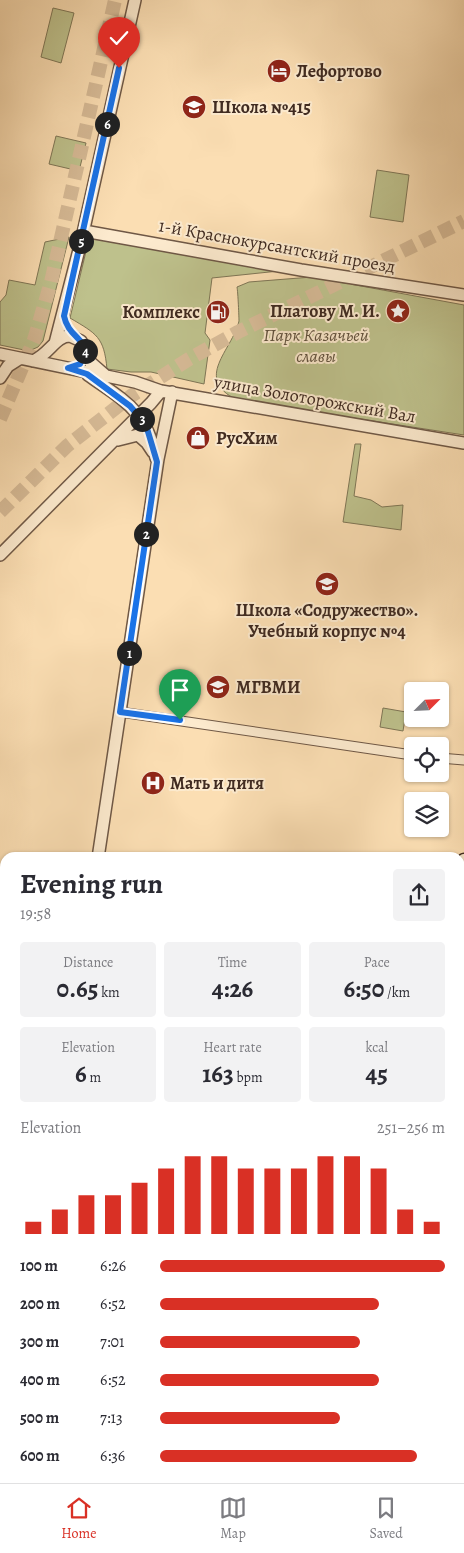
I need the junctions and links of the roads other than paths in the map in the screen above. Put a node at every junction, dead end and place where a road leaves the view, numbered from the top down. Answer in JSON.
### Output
{"nodes":[{"id":1,"x":135,"y":0,"type":"edge"},
{"id":2,"x":84,"y":231,"type":"junction"},
{"id":3,"x":464,"y":295,"type":"edge"},
{"id":4,"x":64,"y":316,"type":"junction"},
{"id":5,"x":74,"y":336,"type":"junction"},
{"id":6,"x":54,"y":345,"type":"junction"},
{"id":7,"x":85,"y":353,"type":"junction"},
{"id":8,"x":0,"y":354,"type":"edge"},
{"id":9,"x":19,"y":358,"type":"junction"},
{"id":10,"x":33,"y":362,"type":"junction"},
{"id":11,"x":64,"y":367,"type":"junction"},
{"id":12,"x":87,"y":374,"type":"junction"},
{"id":13,"x":0,"y":378,"type":"edge"},
{"id":14,"x":110,"y":378,"type":"junction"},
{"id":15,"x":166,"y":392,"type":"junction"},
{"id":16,"x":139,"y":416,"type":"junction"},
{"id":17,"x":114,"y":441,"type":"junction"},
{"id":18,"x":464,"y":443,"type":"edge"},
{"id":19,"x":157,"y":462,"type":"junction"},
{"id":20,"x":0,"y":555,"type":"edge"},
{"id":21,"x":120,"y":712,"type":"junction"},
{"id":22,"x":404,"y":754,"type":"edge"},
{"id":23,"x":449,"y":759,"type":"edge"},
{"id":24,"x":464,"y":760,"type":"edge"},
{"id":25,"x":99,"y":852,"type":"edge"}],
"edges":[{"from":1,"to":2,"type":"street"},
{"from":2,"to":3,"type":"street","name":"1-й Краснокурсантский проезд"},
{"from":2,"to":4,"type":"street"},
{"from":4,"to":5,"type":"street"},
{"from":4,"to":6,"type":"street"},
{"from":5,"to":6,"type":"street"},
{"from":5,"to":7,"type":"street"},
{"from":6,"to":10,"type":"street"},
{"from":6,"to":11,"type":"street"},
{"from":7,"to":11,"type":"street"},
{"from":7,"to":14,"type":"street"},
{"from":8,"to":9,"type":"street"},
{"from":9,"to":10,"type":"street"},
{"from":9,"to":13,"type":"street"},
{"from":10,"to":11,"type":"street"},
{"from":11,"to":12,"type":"street"},
{"from":12,"to":14,"type":"street","name":"улица Золоторожский Вал"},
{"from":12,"to":16,"type":"street"},
{"from":14,"to":15,"type":"street","name":"улица Золоторожский Вал"},
{"from":15,"to":16,"type":"street"},
{"from":15,"to":18,"type":"street","name":"улица Золоторожский Вал"},
{"from":15,"to":19,"type":"street"},
{"from":16,"to":17,"type":"street"},
{"from":16,"to":19,"type":"street"},
{"from":17,"to":19,"type":"street"},
{"from":17,"to":20,"type":"street"},
{"from":19,"to":21,"type":"street"},
{"from":21,"to":22,"type":"street"},
{"from":21,"to":25,"type":"street"},
{"from":23,"to":24,"type":"street"}]}
